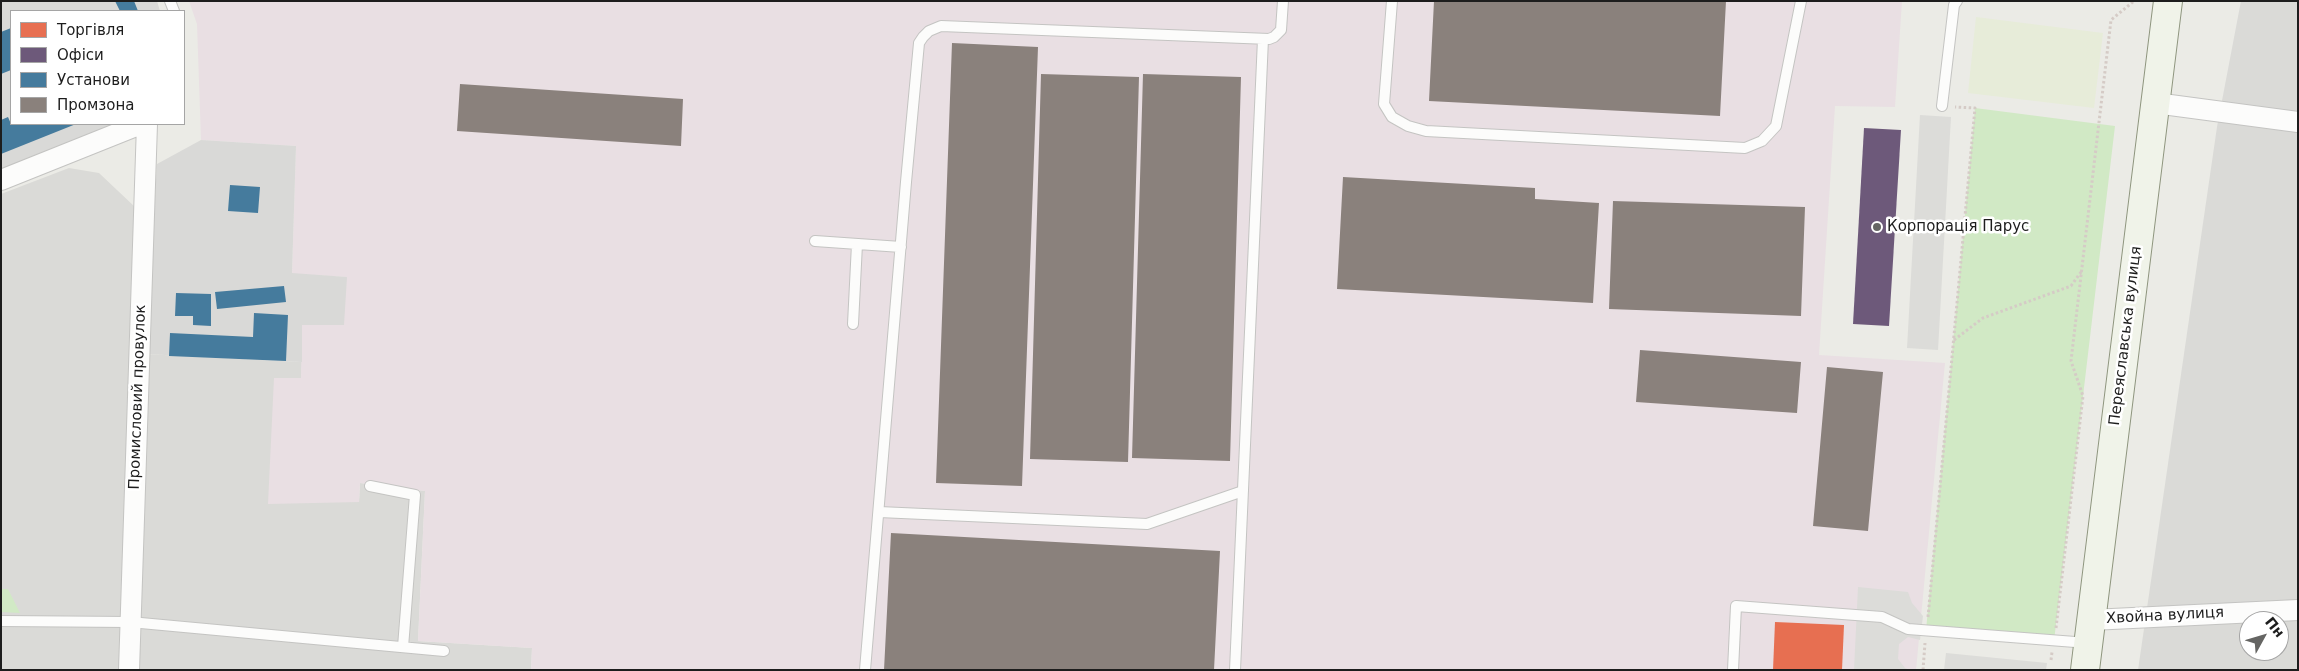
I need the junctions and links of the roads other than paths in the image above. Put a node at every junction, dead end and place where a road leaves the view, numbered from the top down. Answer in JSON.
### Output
{"nodes":[{"id":1,"x":1283,"y":1,"type":"edge"},
{"id":2,"x":1392,"y":1,"type":"edge"},
{"id":3,"x":1801,"y":1,"type":"edge"},
{"id":4,"x":1956,"y":1,"type":"edge"},
{"id":5,"x":2168,"y":1,"type":"edge"},
{"id":6,"x":1263,"y":39,"type":"junction"},
{"id":7,"x":2155,"y":103,"type":"junction"},
{"id":8,"x":1942,"y":106,"type":"road end"},
{"id":9,"x":2298,"y":122,"type":"edge"},
{"id":10,"x":138,"y":125,"type":"edge"},
{"id":11,"x":146,"y":125,"type":"edge"},
{"id":12,"x":1,"y":180,"type":"edge"},
{"id":13,"x":815,"y":241,"type":"dead end"},
{"id":14,"x":857,"y":244,"type":"junction"},
{"id":15,"x":901,"y":247,"type":"junction"},
{"id":16,"x":853,"y":324,"type":"dead end"},
{"id":17,"x":370,"y":486,"type":"dead end"},
{"id":18,"x":1243,"y":492,"type":"junction"},
{"id":19,"x":879,"y":512,"type":"junction"},
{"id":20,"x":2298,"y":610,"type":"edge"},
{"id":21,"x":1,"y":621,"type":"edge"},
{"id":22,"x":130,"y":622,"type":"junction"},
{"id":23,"x":2088,"y":645,"type":"edge"},
{"id":24,"x":403,"y":647,"type":"junction"},
{"id":25,"x":444,"y":651,"type":"dead end"},
{"id":26,"x":129,"y":670,"type":"edge"},
{"id":27,"x":865,"y":670,"type":"edge"},
{"id":28,"x":1235,"y":670,"type":"edge"},
{"id":29,"x":1733,"y":670,"type":"edge"}],
"edges":[{"from":1,"to":6,"type":"lane"},
{"from":2,"to":3,"type":"lane"},
{"from":4,"to":8,"type":"lane"},
{"from":5,"to":7,"type":"main road","name":"Переяславська вулиця"},
{"from":6,"to":15,"type":"lane"},
{"from":6,"to":18,"type":"lane"},
{"from":7,"to":9,"type":"street"},
{"from":7,"to":23,"type":"main road","name":"Переяславська вулиця"},
{"from":10,"to":12,"type":"street"},
{"from":11,"to":22,"type":"street","name":"Промисловий провулок"},
{"from":13,"to":14,"type":"lane"},
{"from":14,"to":15,"type":"lane"},
{"from":14,"to":16,"type":"lane"},
{"from":15,"to":19,"type":"lane"},
{"from":17,"to":24,"type":"lane"},
{"from":18,"to":19,"type":"lane"},
{"from":18,"to":28,"type":"lane"},
{"from":19,"to":27,"type":"lane"},
{"from":20,"to":23,"type":"street","name":"Хвойна вулиця"},
{"from":21,"to":22,"type":"lane"},
{"from":22,"to":24,"type":"lane"},
{"from":22,"to":26,"type":"street","name":"Промисловий провулок"},
{"from":23,"to":29,"type":"lane"},
{"from":24,"to":25,"type":"lane"}]}
